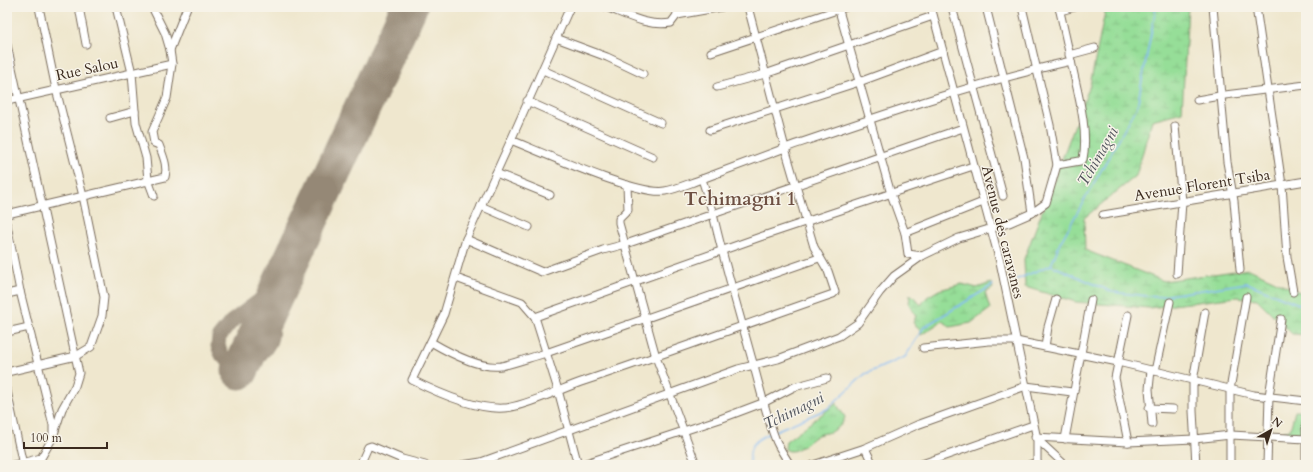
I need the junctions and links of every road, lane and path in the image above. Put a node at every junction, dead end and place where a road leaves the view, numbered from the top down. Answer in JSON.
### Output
{"nodes":[{"id":1,"x":39,"y":7,"type":"edge"},
{"id":2,"x":79,"y":7,"type":"edge"},
{"id":3,"x":116,"y":7,"type":"edge"},
{"id":4,"x":152,"y":7,"type":"edge"},
{"id":5,"x":187,"y":7,"type":"edge"},
{"id":6,"x":570,"y":7,"type":"edge"},
{"id":7,"x":606,"y":7,"type":"edge"},
{"id":8,"x":722,"y":7,"type":"edge"},
{"id":9,"x":748,"y":7,"type":"edge"},
{"id":10,"x":931,"y":7,"type":"edge"},
{"id":11,"x":952,"y":7,"type":"edge"},
{"id":12,"x":986,"y":7,"type":"edge"},
{"id":13,"x":1022,"y":7,"type":"edge"},
{"id":14,"x":1075,"y":7,"type":"edge"},
{"id":15,"x":1213,"y":7,"type":"edge"},
{"id":16,"x":1256,"y":7,"type":"edge"},
{"id":17,"x":841,"y":8,"type":"edge"},
{"id":18,"x":1059,"y":9,"type":"edge"},
{"id":19,"x":677,"y":11,"type":"edge"},
{"id":20,"x":933,"y":16,"type":"junction"},
{"id":21,"x":756,"y":37,"type":"junction"},
{"id":22,"x":556,"y":38,"type":"junction"},
{"id":23,"x":86,"y":44,"type":"dead end"},
{"id":24,"x":7,"y":45,"type":"edge"},
{"id":25,"x":849,"y":45,"type":"junction"},
{"id":26,"x":1095,"y":48,"type":"dead end"},
{"id":27,"x":170,"y":50,"type":"junction"},
{"id":28,"x":711,"y":52,"type":"dead end"},
{"id":29,"x":943,"y":52,"type":"junction"},
{"id":30,"x":1070,"y":58,"type":"junction"},
{"id":31,"x":172,"y":64,"type":"junction"},
{"id":32,"x":1036,"y":69,"type":"junction"},
{"id":33,"x":543,"y":70,"type":"junction"},
{"id":34,"x":132,"y":73,"type":"junction"},
{"id":35,"x":642,"y":74,"type":"dead end"},
{"id":36,"x":766,"y":74,"type":"junction"},
{"id":37,"x":1005,"y":77,"type":"junction"},
{"id":38,"x":859,"y":82,"type":"junction"},
{"id":39,"x":1306,"y":85,"type":"edge"},
{"id":40,"x":717,"y":87,"type":"dead end"},
{"id":41,"x":973,"y":87,"type":"junction"},
{"id":42,"x":56,"y":88,"type":"junction"},
{"id":43,"x":1267,"y":89,"type":"junction"},
{"id":44,"x":954,"y":92,"type":"junction"},
{"id":45,"x":1222,"y":96,"type":"junction"},
{"id":46,"x":19,"y":98,"type":"junction"},
{"id":47,"x":1197,"y":100,"type":"dead end"},
{"id":48,"x":7,"y":101,"type":"edge"},
{"id":49,"x":527,"y":101,"type":"junction"},
{"id":50,"x":775,"y":110,"type":"junction"},
{"id":51,"x":135,"y":111,"type":"junction"},
{"id":52,"x":110,"y":118,"type":"dead end"},
{"id":53,"x":871,"y":119,"type":"junction"},
{"id":54,"x":661,"y":123,"type":"dead end"},
{"id":55,"x":1175,"y":126,"type":"dead end"},
{"id":56,"x":963,"y":128,"type":"junction"},
{"id":57,"x":710,"y":130,"type":"dead end"},
{"id":58,"x":511,"y":140,"type":"junction"},
{"id":59,"x":785,"y":148,"type":"junction"},
{"id":60,"x":654,"y":157,"type":"dead end"},
{"id":61,"x":880,"y":157,"type":"junction"},
{"id":62,"x":1057,"y":165,"type":"junction"},
{"id":63,"x":973,"y":166,"type":"junction"},
{"id":64,"x":496,"y":173,"type":"junction"},
{"id":65,"x":702,"y":179,"type":"junction"},
{"id":66,"x":148,"y":180,"type":"junction"},
{"id":67,"x":1306,"y":181,"type":"edge"},
{"id":68,"x":627,"y":185,"type":"junction"},
{"id":69,"x":1282,"y":185,"type":"junction"},
{"id":70,"x":796,"y":187,"type":"junction"},
{"id":71,"x":1232,"y":193,"type":"junction"},
{"id":72,"x":891,"y":194,"type":"junction"},
{"id":73,"x":550,"y":195,"type":"dead end"},
{"id":74,"x":83,"y":196,"type":"junction"},
{"id":75,"x":154,"y":196,"type":"dead end"},
{"id":76,"x":1003,"y":196,"type":"dead end"},
{"id":77,"x":983,"y":202,"type":"junction"},
{"id":78,"x":1182,"y":202,"type":"junction"},
{"id":79,"x":44,"y":205,"type":"junction"},
{"id":80,"x":481,"y":206,"type":"junction"},
{"id":81,"x":1032,"y":213,"type":"junction"},
{"id":82,"x":7,"y":214,"type":"edge"},
{"id":83,"x":713,"y":214,"type":"junction"},
{"id":84,"x":1103,"y":215,"type":"dead end"},
{"id":85,"x":807,"y":223,"type":"junction"},
{"id":86,"x":7,"y":225,"type":"edge"},
{"id":87,"x":529,"y":227,"type":"dead end"},
{"id":88,"x":990,"y":228,"type":"junction"},
{"id":89,"x":905,"y":233,"type":"junction"},
{"id":90,"x":466,"y":239,"type":"junction"},
{"id":91,"x":626,"y":244,"type":"junction"},
{"id":92,"x":722,"y":251,"type":"junction"},
{"id":93,"x":10,"y":254,"type":"edge"},
{"id":94,"x":922,"y":256,"type":"junction"},
{"id":95,"x":819,"y":258,"type":"junction"},
{"id":96,"x":1240,"y":270,"type":"dead end"},
{"id":97,"x":1177,"y":274,"type":"dead end"},
{"id":98,"x":456,"y":278,"type":"junction"},
{"id":99,"x":636,"y":282,"type":"junction"},
{"id":100,"x":733,"y":290,"type":"junction"},
{"id":101,"x":20,"y":291,"type":"junction"},
{"id":102,"x":1293,"y":292,"type":"dead end"},
{"id":103,"x":7,"y":294,"type":"edge"},
{"id":104,"x":1246,"y":297,"type":"dead end"},
{"id":105,"x":1056,"y":299,"type":"dead end"},
{"id":106,"x":1091,"y":300,"type":"dead end"},
{"id":107,"x":1170,"y":302,"type":"dead end"},
{"id":108,"x":1205,"y":312,"type":"dead end"},
{"id":109,"x":1128,"y":315,"type":"dead end"},
{"id":110,"x":535,"y":317,"type":"junction"},
{"id":111,"x":645,"y":319,"type":"junction"},
{"id":112,"x":1281,"y":319,"type":"dead end"},
{"id":113,"x":743,"y":325,"type":"junction"},
{"id":114,"x":30,"y":327,"type":"junction"},
{"id":115,"x":7,"y":332,"type":"edge"},
{"id":116,"x":1016,"y":341,"type":"junction"},
{"id":117,"x":431,"y":342,"type":"junction"},
{"id":118,"x":1045,"y":347,"type":"junction"},
{"id":119,"x":923,"y":348,"type":"dead end"},
{"id":120,"x":546,"y":353,"type":"junction"},
{"id":121,"x":1080,"y":355,"type":"junction"},
{"id":122,"x":76,"y":356,"type":"junction"},
{"id":123,"x":656,"y":357,"type":"junction"},
{"id":124,"x":1118,"y":362,"type":"junction"},
{"id":125,"x":40,"y":365,"type":"junction"},
{"id":126,"x":754,"y":366,"type":"junction"},
{"id":127,"x":1153,"y":370,"type":"junction"},
{"id":128,"x":7,"y":372,"type":"edge"},
{"id":129,"x":827,"y":378,"type":"dead end"},
{"id":130,"x":1193,"y":381,"type":"junction"},
{"id":131,"x":1026,"y":386,"type":"junction"},
{"id":132,"x":558,"y":390,"type":"junction"},
{"id":133,"x":1230,"y":390,"type":"junction"},
{"id":134,"x":7,"y":392,"type":"edge"},
{"id":135,"x":1072,"y":392,"type":"junction"},
{"id":136,"x":669,"y":395,"type":"junction"},
{"id":137,"x":1269,"y":396,"type":"junction"},
{"id":138,"x":1306,"y":401,"type":"edge"},
{"id":139,"x":765,"y":402,"type":"junction"},
{"id":140,"x":1149,"y":408,"type":"junction"},
{"id":141,"x":1173,"y":409,"type":"dead end"},
{"id":142,"x":1152,"y":424,"type":"dead end"},
{"id":143,"x":1306,"y":424,"type":"edge"},
{"id":144,"x":1033,"y":425,"type":"junction"},
{"id":145,"x":569,"y":429,"type":"junction"},
{"id":146,"x":683,"y":432,"type":"junction"},
{"id":147,"x":1231,"y":434,"type":"junction"},
{"id":148,"x":1268,"y":436,"type":"junction"},
{"id":149,"x":53,"y":437,"type":"junction"},
{"id":150,"x":1036,"y":438,"type":"junction"},
{"id":151,"x":1305,"y":438,"type":"edge"},
{"id":152,"x":1065,"y":440,"type":"junction"},
{"id":153,"x":1194,"y":440,"type":"junction"},
{"id":154,"x":1128,"y":442,"type":"junction"},
{"id":155,"x":865,"y":448,"type":"junction"},
{"id":156,"x":694,"y":459,"type":"dead end"},
{"id":157,"x":23,"y":464,"type":"edge"},
{"id":158,"x":1037,"y":464,"type":"edge"},
{"id":159,"x":13,"y":465,"type":"edge"},
{"id":160,"x":360,"y":465,"type":"edge"},
{"id":161,"x":425,"y":465,"type":"edge"},
{"id":162,"x":462,"y":465,"type":"edge"},
{"id":163,"x":579,"y":465,"type":"edge"},
{"id":164,"x":790,"y":465,"type":"edge"},
{"id":165,"x":813,"y":465,"type":"edge"},
{"id":166,"x":873,"y":465,"type":"edge"},
{"id":167,"x":919,"y":465,"type":"edge"},
{"id":168,"x":1029,"y":465,"type":"edge"},
{"id":169,"x":1065,"y":465,"type":"edge"},
{"id":170,"x":1196,"y":465,"type":"edge"},
{"id":171,"x":1230,"y":465,"type":"edge"},
{"id":172,"x":1267,"y":465,"type":"edge"},
{"id":173,"x":1306,"y":465,"type":"edge"}],
"edges":[{"from":1,"to":42,"type":"street"},
{"from":2,"to":23,"type":"street"},
{"from":3,"to":34,"type":"street"},
{"from":4,"to":27,"type":"street"},
{"from":5,"to":27,"type":"street"},
{"from":6,"to":22,"type":"street"},
{"from":7,"to":19,"type":"street"},
{"from":8,"to":19,"type":"street"},
{"from":9,"to":21,"type":"street"},
{"from":10,"to":20,"type":"street","name":"Avenue des caravanes"},
{"from":11,"to":41,"type":"street"},
{"from":12,"to":37,"type":"street"},
{"from":13,"to":32,"type":"street"},
{"from":14,"to":18,"type":"street"},
{"from":15,"to":45,"type":"street"},
{"from":16,"to":43,"type":"street"},
{"from":17,"to":21,"type":"street"},
{"from":17,"to":25,"type":"street"},
{"from":18,"to":30,"type":"street"},
{"from":20,"to":25,"type":"street"},
{"from":20,"to":29,"type":"street","name":"Avenue des caravanes"},
{"from":21,"to":28,"type":"street"},
{"from":21,"to":36,"type":"street"},
{"from":22,"to":33,"type":"street"},
{"from":22,"to":35,"type":"street"},
{"from":24,"to":46,"type":"street"},
{"from":25,"to":36,"type":"street"},
{"from":25,"to":38,"type":"street"},
{"from":26,"to":30,"type":"street"},
{"from":27,"to":31,"type":"street"},
{"from":29,"to":38,"type":"street"},
{"from":29,"to":44,"type":"street","name":"Avenue des caravanes"},
{"from":30,"to":32,"type":"street"},
{"from":30,"to":62,"type":"street"},
{"from":31,"to":34,"type":"street","name":"Rue Salou"},
{"from":31,"to":66,"type":"street"},
{"from":32,"to":37,"type":"street"},
{"from":32,"to":62,"type":"street"},
{"from":33,"to":49,"type":"street"},
{"from":33,"to":54,"type":"street"},
{"from":34,"to":42,"type":"street","name":"Rue Salou"},
{"from":34,"to":51,"type":"street"},
{"from":36,"to":40,"type":"street"},
{"from":36,"to":50,"type":"street"},
{"from":37,"to":41,"type":"street"},
{"from":37,"to":81,"type":"street"},
{"from":38,"to":50,"type":"street"},
{"from":38,"to":53,"type":"street"},
{"from":39,"to":43,"type":"street"},
{"from":41,"to":44,"type":"street"},
{"from":41,"to":76,"type":"street"},
{"from":42,"to":46,"type":"street","name":"Rue Salou"},
{"from":42,"to":74,"type":"street"},
{"from":43,"to":45,"type":"street"},
{"from":43,"to":69,"type":"street"},
{"from":44,"to":53,"type":"street"},
{"from":44,"to":56,"type":"street","name":"Avenue des caravanes"},
{"from":45,"to":47,"type":"street"},
{"from":45,"to":71,"type":"street"},
{"from":46,"to":48,"type":"street","name":"Rue Salou"},
{"from":46,"to":79,"type":"street"},
{"from":49,"to":58,"type":"street"},
{"from":49,"to":60,"type":"street"},
{"from":50,"to":57,"type":"street"},
{"from":50,"to":59,"type":"street"},
{"from":51,"to":52,"type":"street"},
{"from":51,"to":66,"type":"street"},
{"from":53,"to":59,"type":"street"},
{"from":53,"to":61,"type":"street"},
{"from":55,"to":78,"type":"street"},
{"from":56,"to":61,"type":"street"},
{"from":56,"to":63,"type":"street","name":"Avenue des caravanes"},
{"from":58,"to":64,"type":"street"},
{"from":58,"to":68,"type":"street"},
{"from":59,"to":65,"type":"street"},
{"from":59,"to":70,"type":"street"},
{"from":61,"to":70,"type":"street"},
{"from":61,"to":72,"type":"street"},
{"from":62,"to":81,"type":"street"},
{"from":63,"to":72,"type":"street"},
{"from":63,"to":77,"type":"street","name":"Avenue des caravanes"},
{"from":64,"to":73,"type":"street"},
{"from":64,"to":80,"type":"street"},
{"from":65,"to":68,"type":"street"},
{"from":65,"to":83,"type":"street"},
{"from":66,"to":74,"type":"street"},
{"from":66,"to":75,"type":"street"},
{"from":67,"to":69,"type":"street","name":"Avenue Florent Tsiba"},
{"from":68,"to":91,"type":"street"},
{"from":69,"to":71,"type":"street","name":"Avenue Florent Tsiba"},
{"from":69,"to":102,"type":"street"},
{"from":70,"to":83,"type":"street"},
{"from":70,"to":85,"type":"street"},
{"from":71,"to":78,"type":"street","name":"Avenue Florent Tsiba"},
{"from":71,"to":96,"type":"street"},
{"from":72,"to":85,"type":"street"},
{"from":72,"to":89,"type":"street"},
{"from":74,"to":79,"type":"street"},
{"from":74,"to":122,"type":"street"},
{"from":77,"to":88,"type":"street","name":"Avenue des caravanes"},
{"from":77,"to":89,"type":"street"},
{"from":78,"to":84,"type":"street","name":"Avenue Florent Tsiba"},
{"from":78,"to":97,"type":"street"},
{"from":79,"to":82,"type":"street"},
{"from":79,"to":122,"type":"street"},
{"from":80,"to":87,"type":"street"},
{"from":80,"to":90,"type":"street"},
{"from":81,"to":88,"type":"street"},
{"from":83,"to":91,"type":"street"},
{"from":83,"to":92,"type":"street"},
{"from":85,"to":92,"type":"street"},
{"from":85,"to":95,"type":"street"},
{"from":86,"to":93,"type":"street"},
{"from":88,"to":94,"type":"street"},
{"from":88,"to":116,"type":"street","name":"Avenue des caravanes"},
{"from":89,"to":94,"type":"street"},
{"from":90,"to":91,"type":"street"},
{"from":90,"to":98,"type":"street"},
{"from":91,"to":99,"type":"street"},
{"from":92,"to":99,"type":"street"},
{"from":92,"to":100,"type":"street"},
{"from":93,"to":101,"type":"street"},
{"from":94,"to":126,"type":"street"},
{"from":95,"to":100,"type":"street"},
{"from":95,"to":113,"type":"street"},
{"from":98,"to":110,"type":"street"},
{"from":98,"to":117,"type":"street"},
{"from":99,"to":110,"type":"street"},
{"from":99,"to":111,"type":"street"},
{"from":100,"to":111,"type":"street"},
{"from":100,"to":113,"type":"street"},
{"from":101,"to":103,"type":"street"},
{"from":101,"to":114,"type":"street"},
{"from":104,"to":133,"type":"street"},
{"from":105,"to":118,"type":"street"},
{"from":106,"to":121,"type":"street"},
{"from":107,"to":127,"type":"street"},
{"from":108,"to":130,"type":"street"},
{"from":109,"to":124,"type":"street"},
{"from":110,"to":120,"type":"street"},
{"from":111,"to":120,"type":"street"},
{"from":111,"to":123,"type":"street"},
{"from":112,"to":137,"type":"street"},
{"from":113,"to":123,"type":"street"},
{"from":113,"to":126,"type":"street"},
{"from":114,"to":115,"type":"street"},
{"from":114,"to":125,"type":"street"},
{"from":116,"to":118,"type":"street"},
{"from":116,"to":119,"type":"street"},
{"from":116,"to":131,"type":"street","name":"Avenue des caravanes"},
{"from":117,"to":120,"type":"street"},
{"from":117,"to":132,"type":"street"},
{"from":118,"to":121,"type":"street"},
{"from":120,"to":132,"type":"street"},
{"from":121,"to":124,"type":"street"},
{"from":121,"to":135,"type":"street"},
{"from":122,"to":125,"type":"street"},
{"from":122,"to":149,"type":"street"},
{"from":123,"to":132,"type":"street"},
{"from":123,"to":136,"type":"street"},
{"from":124,"to":127,"type":"street"},
{"from":124,"to":154,"type":"street"},
{"from":125,"to":128,"type":"street"},
{"from":125,"to":149,"type":"street"},
{"from":126,"to":136,"type":"street"},
{"from":126,"to":139,"type":"street"},
{"from":127,"to":130,"type":"street"},
{"from":127,"to":140,"type":"street"},
{"from":129,"to":139,"type":"street"},
{"from":130,"to":133,"type":"street"},
{"from":130,"to":153,"type":"street"},
{"from":131,"to":135,"type":"street"},
{"from":131,"to":144,"type":"street","name":"Avenue des caravanes"},
{"from":131,"to":155,"type":"street"},
{"from":132,"to":145,"type":"street"},
{"from":133,"to":137,"type":"street"},
{"from":133,"to":147,"type":"street"},
{"from":134,"to":157,"type":"street"},
{"from":135,"to":152,"type":"street"},
{"from":136,"to":145,"type":"street"},
{"from":136,"to":146,"type":"street"},
{"from":137,"to":138,"type":"street"},
{"from":137,"to":148,"type":"street"},
{"from":139,"to":146,"type":"street"},
{"from":139,"to":164,"type":"street"},
{"from":140,"to":141,"type":"street"},
{"from":140,"to":142,"type":"street"},
{"from":143,"to":151,"type":"street"},
{"from":144,"to":150,"type":"street","name":"Avenue des caravanes"},
{"from":144,"to":167,"type":"street"},
{"from":145,"to":162,"type":"street"},
{"from":145,"to":163,"type":"street"},
{"from":146,"to":156,"type":"street"},
{"from":146,"to":163,"type":"street"},
{"from":147,"to":148,"type":"street"},
{"from":147,"to":153,"type":"street"},
{"from":147,"to":171,"type":"street"},
{"from":148,"to":151,"type":"street"},
{"from":148,"to":172,"type":"street"},
{"from":149,"to":157,"type":"street"},
{"from":150,"to":152,"type":"street"},
{"from":150,"to":158,"type":"street","name":"Avenue des caravanes"},
{"from":150,"to":169,"type":"street"},
{"from":151,"to":173,"type":"street"},
{"from":152,"to":154,"type":"street"},
{"from":153,"to":154,"type":"street"},
{"from":153,"to":170,"type":"street"},
{"from":155,"to":165,"type":"street"},
{"from":155,"to":166,"type":"street"},
{"from":157,"to":159,"type":"street"},
{"from":158,"to":168,"type":"street"},
{"from":160,"to":161,"type":"street"}]}
